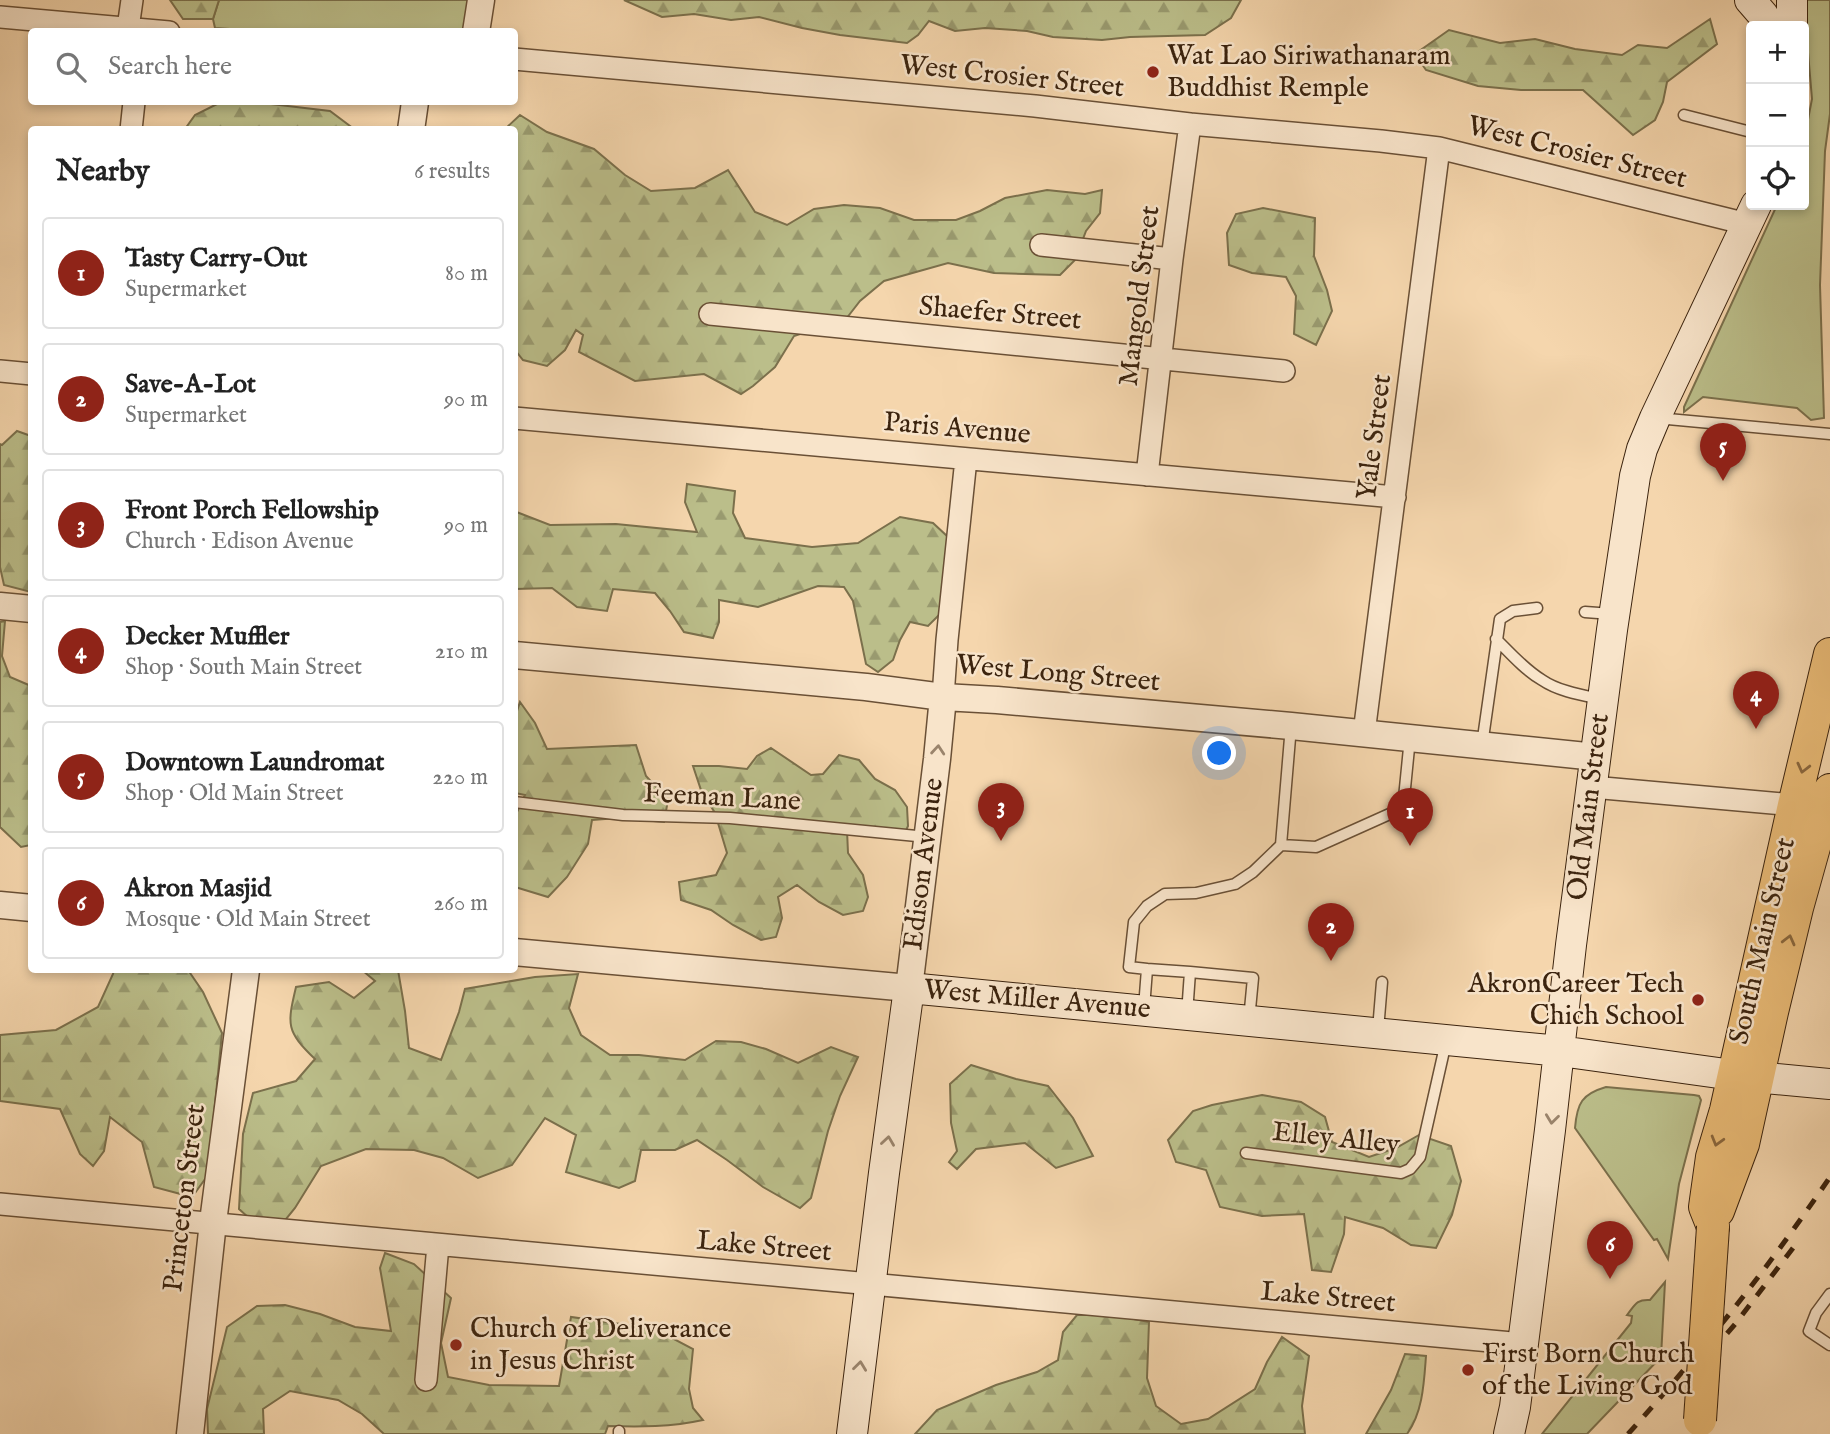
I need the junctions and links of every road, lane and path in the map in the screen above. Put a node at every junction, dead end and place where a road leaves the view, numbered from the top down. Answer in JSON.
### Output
{"nodes":[{"id":1,"x":132,"y":0,"type":"edge"},
{"id":2,"x":481,"y":0,"type":"edge"},
{"id":3,"x":1750,"y":0,"type":"edge"},
{"id":4,"x":1773,"y":0,"type":"edge"},
{"id":5,"x":1792,"y":0,"type":"edge"},
{"id":6,"x":0,"y":17,"type":"edge"},
{"id":7,"x":1767,"y":21,"type":"edge"},
{"id":8,"x":1792,"y":21,"type":"edge"},
{"id":9,"x":117,"y":28,"type":"edge"},
{"id":10,"x":138,"y":28,"type":"edge"},
{"id":11,"x":477,"y":28,"type":"edge"},
{"id":12,"x":518,"y":59,"type":"edge"},
{"id":13,"x":134,"y":105,"type":"edge"},
{"id":14,"x":415,"y":105,"type":"edge"},
{"id":15,"x":1684,"y":116,"type":"dead end"},
{"id":16,"x":1191,"y":124,"type":"junction"},
{"id":17,"x":131,"y":126,"type":"edge"},
{"id":18,"x":412,"y":126,"type":"edge"},
{"id":19,"x":1746,"y":131,"type":"edge"},
{"id":20,"x":1439,"y":148,"type":"junction"},
{"id":21,"x":1751,"y":214,"type":"edge"},
{"id":22,"x":1041,"y":245,"type":"dead end"},
{"id":23,"x":1172,"y":259,"type":"junction"},
{"id":24,"x":710,"y":314,"type":"dead end"},
{"id":25,"x":1160,"y":359,"type":"junction"},
{"id":26,"x":1284,"y":370,"type":"dead end"},
{"id":27,"x":0,"y":371,"type":"edge"},
{"id":28,"x":28,"y":374,"type":"edge"},
{"id":29,"x":518,"y":418,"type":"edge"},
{"id":30,"x":1655,"y":418,"type":"junction"},
{"id":31,"x":1830,"y":434,"type":"edge"},
{"id":32,"x":965,"y":459,"type":"junction"},
{"id":33,"x":1147,"y":475,"type":"junction"},
{"id":34,"x":1395,"y":497,"type":"junction"},
{"id":35,"x":0,"y":606,"type":"edge"},
{"id":36,"x":1537,"y":608,"type":"dead end"},
{"id":37,"x":28,"y":609,"type":"edge"},
{"id":38,"x":1496,"y":639,"type":"junction"},
{"id":39,"x":1830,"y":654,"type":"edge"},
{"id":40,"x":518,"y":655,"type":"edge"},
{"id":41,"x":943,"y":697,"type":"junction"},
{"id":42,"x":1603,"y":700,"type":"junction"},
{"id":43,"x":1291,"y":726,"type":"junction"},
{"id":44,"x":1364,"y":733,"type":"junction"},
{"id":45,"x":1410,"y":738,"type":"junction"},
{"id":46,"x":1482,"y":745,"type":"junction"},
{"id":47,"x":1596,"y":757,"type":"junction"},
{"id":48,"x":1592,"y":787,"type":"junction"},
{"id":49,"x":1827,"y":799,"type":"edge"},
{"id":50,"x":518,"y":802,"type":"edge"},
{"id":51,"x":1794,"y":805,"type":"junction"},
{"id":52,"x":927,"y":837,"type":"junction"},
{"id":53,"x":1281,"y":845,"type":"junction"},
{"id":54,"x":0,"y":905,"type":"edge"},
{"id":55,"x":28,"y":908,"type":"edge"},
{"id":56,"x":518,"y":952,"type":"edge"},
{"id":57,"x":1147,"y":969,"type":"junction"},
{"id":58,"x":1190,"y":972,"type":"junction"},
{"id":59,"x":246,"y":973,"type":"edge"},
{"id":60,"x":1382,"y":982,"type":"dead end"},
{"id":61,"x":909,"y":988,"type":"junction"},
{"id":62,"x":1144,"y":1010,"type":"junction"},
{"id":63,"x":1186,"y":1014,"type":"junction"},
{"id":64,"x":1249,"y":1020,"type":"junction"},
{"id":65,"x":1377,"y":1032,"type":"junction"},
{"id":66,"x":1447,"y":1039,"type":"junction"},
{"id":67,"x":1560,"y":1051,"type":"junction"},
{"id":68,"x":1745,"y":1076,"type":"junction"},
{"id":69,"x":1823,"y":1084,"type":"edge"},
{"id":70,"x":1246,"y":1153,"type":"dead end"},
{"id":71,"x":0,"y":1204,"type":"edge"},
{"id":72,"x":213,"y":1222,"type":"junction"},
{"id":73,"x":438,"y":1245,"type":"junction"},
{"id":74,"x":870,"y":1285,"type":"junction"},
{"id":75,"x":1830,"y":1294,"type":"edge"},
{"id":76,"x":1523,"y":1344,"type":"junction"},
{"id":77,"x":1830,"y":1345,"type":"edge"},
{"id":78,"x":426,"y":1380,"type":"dead end"},
{"id":79,"x":1700,"y":1427,"type":"edge"},
{"id":80,"x":190,"y":1434,"type":"edge"},
{"id":81,"x":852,"y":1434,"type":"edge"},
{"id":82,"x":1509,"y":1434,"type":"edge"}],
"edges":[{"from":1,"to":10,"type":"street"},
{"from":2,"to":11,"type":"street"},
{"from":3,"to":4,"type":"main road"},
{"from":3,"to":7,"type":"main road"},
{"from":5,"to":8,"type":"main road"},
{"from":6,"to":9,"type":"street"},
{"from":12,"to":16,"type":"street","name":"West Crosier Street"},
{"from":13,"to":17,"type":"street"},
{"from":14,"to":18,"type":"street"},
{"from":15,"to":19,"type":"lane"},
{"from":16,"to":20,"type":"street","name":"West Crosier Street"},
{"from":16,"to":23,"type":"street","name":"Mangold Street"},
{"from":20,"to":21,"type":"street","name":"West Crosier Street"},
{"from":20,"to":34,"type":"street","name":"Yale Street"},
{"from":21,"to":30,"type":"main road","name":"Old Main Street"},
{"from":22,"to":23,"type":"street"},
{"from":23,"to":25,"type":"street","name":"Mangold Street"},
{"from":24,"to":25,"type":"street","name":"Shaefer Street"},
{"from":25,"to":26,"type":"street","name":"Shaefer Street"},
{"from":25,"to":33,"type":"street","name":"Mangold Street"},
{"from":27,"to":28,"type":"street"},
{"from":29,"to":32,"type":"street","name":"Paris Avenue"},
{"from":30,"to":31,"type":"lane"},
{"from":30,"to":42,"type":"main road","name":"Old Main Street"},
{"from":32,"to":33,"type":"street","name":"Paris Avenue"},
{"from":32,"to":41,"type":"street","name":"Edison Avenue"},
{"from":33,"to":34,"type":"street","name":"Paris Avenue"},
{"from":34,"to":44,"type":"street","name":"Yale Street"},
{"from":35,"to":37,"type":"street"},
{"from":36,"to":38,"type":"lane"},
{"from":38,"to":42,"type":"lane"},
{"from":38,"to":46,"type":"lane"},
{"from":39,"to":51,"type":"main road","name":"South Main Street","one_way":true},
{"from":40,"to":41,"type":"street","name":"West Long Street"},
{"from":41,"to":43,"type":"street","name":"West Long Street"},
{"from":52,"to":41,"type":"street","name":"Edison Avenue","one_way":true},
{"from":42,"to":47,"type":"main road","name":"Old Main Street"},
{"from":43,"to":44,"type":"street","name":"West Long Street"},
{"from":43,"to":53,"type":"lane"},
{"from":44,"to":45,"type":"street","name":"West Long Street"},
{"from":45,"to":46,"type":"street","name":"West Long Street"},
{"from":45,"to":53,"type":"lane"},
{"from":46,"to":47,"type":"street","name":"West Long Street"},
{"from":47,"to":48,"type":"main road","name":"Old Main Street"},
{"from":48,"to":51,"type":"street"},
{"from":48,"to":67,"type":"main road","name":"Old Main Street"},
{"from":49,"to":51,"type":"street"},
{"from":68,"to":49,"type":"main road","name":"South Main Street","one_way":true},
{"from":50,"to":52,"type":"lane","name":"Feeman Lane"},
{"from":51,"to":68,"type":"main road","name":"South Main Street"},
{"from":52,"to":61,"type":"street","name":"Edison Avenue"},
{"from":53,"to":57,"type":"lane"},
{"from":54,"to":55,"type":"street"},
{"from":56,"to":61,"type":"street","name":"West Miller Avenue"},
{"from":57,"to":58,"type":"lane"},
{"from":57,"to":62,"type":"lane"},
{"from":58,"to":63,"type":"lane"},
{"from":58,"to":64,"type":"lane"},
{"from":59,"to":72,"type":"street","name":"Princeton Street"},
{"from":60,"to":65,"type":"lane"},
{"from":61,"to":62,"type":"main road","name":"West Miller Avenue"},
{"from":74,"to":61,"type":"main road","name":"Edison Avenue","one_way":true},
{"from":62,"to":63,"type":"main road","name":"West Miller Avenue"},
{"from":63,"to":64,"type":"main road","name":"West Miller Avenue"},
{"from":64,"to":65,"type":"main road","name":"West Miller Avenue"},
{"from":65,"to":66,"type":"main road","name":"West Miller Avenue"},
{"from":66,"to":67,"type":"main road","name":"West Miller Avenue"},
{"from":66,"to":70,"type":"lane","name":"Elley Alley"},
{"from":67,"to":68,"type":"main road","name":"West Miller Avenue"},
{"from":67,"to":76,"type":"main road","name":"Old Main Street","one_way":true},
{"from":68,"to":69,"type":"main road","name":"West Miller Avenue"},
{"from":68,"to":79,"type":"main road","name":"South Main Street","bridge":true},
{"from":71,"to":72,"type":"street","name":"Lake Street"},
{"from":72,"to":73,"type":"street","name":"Lake Street"},
{"from":72,"to":80,"type":"street","name":"Princeton Street"},
{"from":73,"to":74,"type":"street","name":"Lake Street"},
{"from":73,"to":78,"type":"street"},
{"from":74,"to":76,"type":"street","name":"Lake Street"},
{"from":81,"to":74,"type":"main road","name":"Edison Avenue","one_way":true},
{"from":75,"to":77,"type":"lane"},
{"from":76,"to":82,"type":"main road","name":"Old Main Street"}]}
